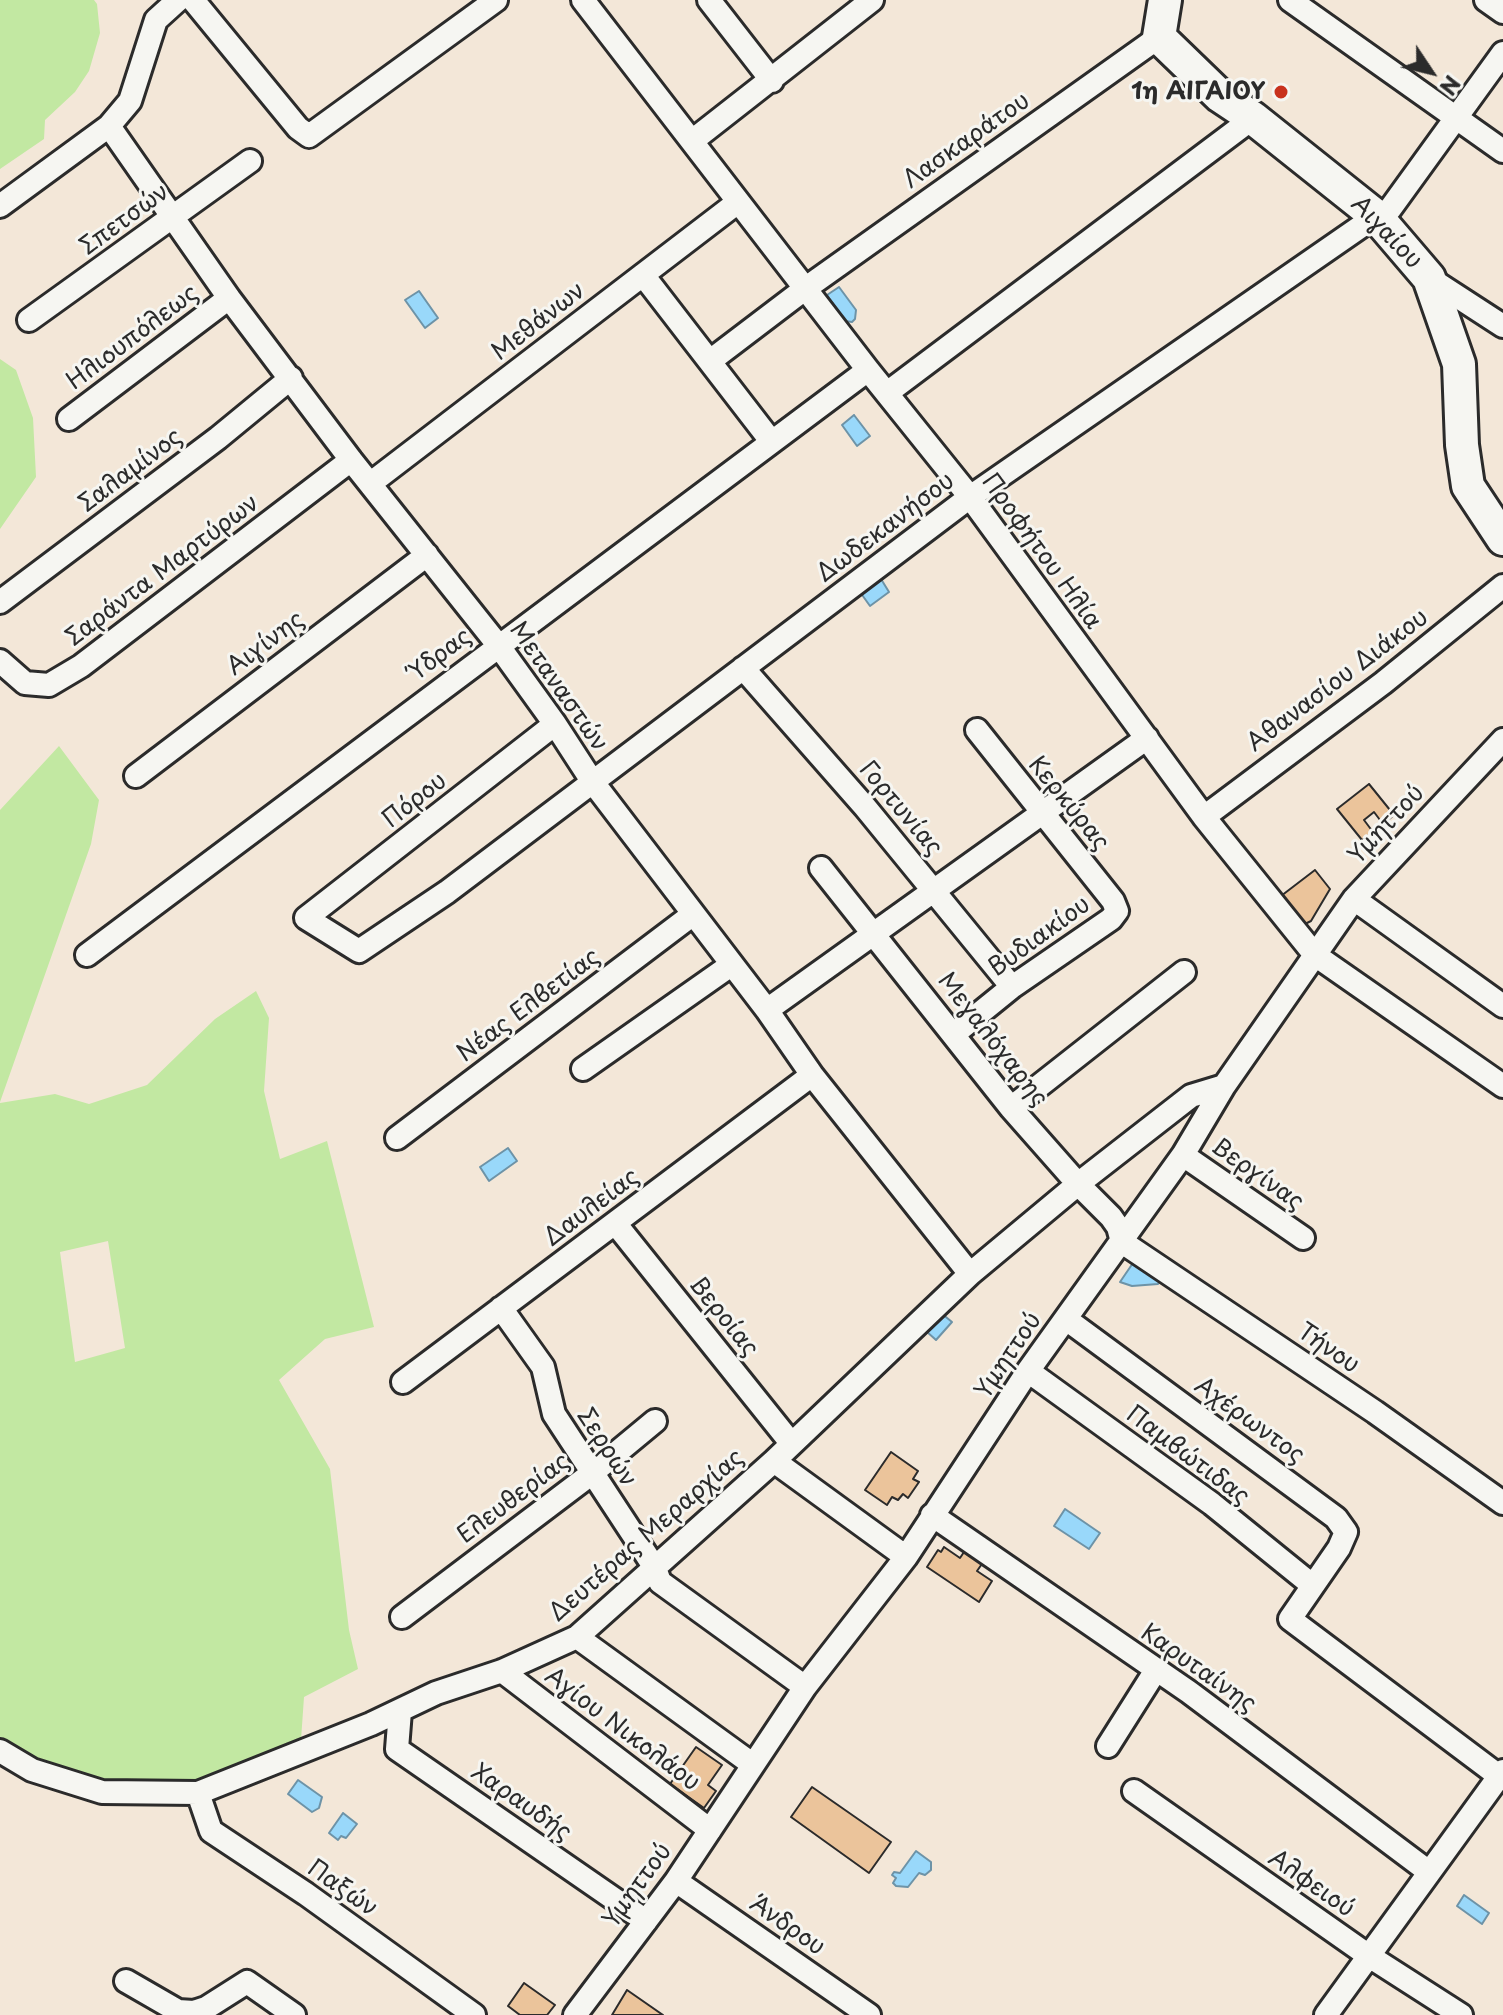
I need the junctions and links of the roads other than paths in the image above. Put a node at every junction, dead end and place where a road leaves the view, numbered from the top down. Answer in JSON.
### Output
{"nodes":[{"id":1,"x":178,"y":0,"type":"edge"},
{"id":2,"x":193,"y":0,"type":"edge"},
{"id":3,"x":496,"y":0,"type":"edge"},
{"id":4,"x":583,"y":0,"type":"edge"},
{"id":5,"x":709,"y":0,"type":"edge"},
{"id":6,"x":872,"y":0,"type":"edge"},
{"id":7,"x":1165,"y":0,"type":"edge"},
{"id":8,"x":1290,"y":0,"type":"edge"},
{"id":9,"x":1486,"y":0,"type":"edge"},
{"id":10,"x":844,"y":8,"type":"edge"},
{"id":11,"x":1503,"y":12,"type":"edge"},
{"id":12,"x":1159,"y":37,"type":"junction"},
{"id":13,"x":1503,"y":53,"type":"edge"},
{"id":14,"x":772,"y":81,"type":"junction"},
{"id":15,"x":1253,"y":118,"type":"junction"},
{"id":16,"x":1457,"y":118,"type":"junction"},
{"id":17,"x":109,"y":126,"type":"junction"},
{"id":18,"x":692,"y":141,"type":"junction"},
{"id":19,"x":1503,"y":151,"type":"edge"},
{"id":20,"x":250,"y":161,"type":"dead end"},
{"id":21,"x":738,"y":202,"type":"junction"},
{"id":22,"x":0,"y":206,"type":"edge"},
{"id":23,"x":1376,"y":216,"type":"junction"},
{"id":24,"x":171,"y":218,"type":"junction"},
{"id":25,"x":643,"y":275,"type":"junction"},
{"id":26,"x":1429,"y":278,"type":"junction"},
{"id":27,"x":806,"y":288,"type":"junction"},
{"id":28,"x":229,"y":298,"type":"junction"},
{"id":29,"x":29,"y":320,"type":"dead end"},
{"id":30,"x":1503,"y":326,"type":"edge"},
{"id":31,"x":710,"y":361,"type":"junction"},
{"id":32,"x":868,"y":370,"type":"junction"},
{"id":33,"x":291,"y":378,"type":"junction"},
{"id":34,"x":887,"y":393,"type":"junction"},
{"id":35,"x":69,"y":419,"type":"dead end"},
{"id":36,"x":771,"y":441,"type":"junction"},
{"id":37,"x":351,"y":460,"type":"junction"},
{"id":38,"x":371,"y":483,"type":"junction"},
{"id":39,"x":970,"y":497,"type":"junction"},
{"id":40,"x":1503,"y":539,"type":"edge"},
{"id":41,"x":427,"y":555,"type":"junction"},
{"id":42,"x":1503,"y":586,"type":"edge"},
{"id":43,"x":0,"y":602,"type":"edge"},
{"id":44,"x":498,"y":645,"type":"junction"},
{"id":45,"x":0,"y":661,"type":"edge"},
{"id":46,"x":743,"y":668,"type":"junction"},
{"id":47,"x":555,"y":724,"type":"junction"},
{"id":48,"x":977,"y":730,"type":"dead end"},
{"id":49,"x":1147,"y":738,"type":"junction"},
{"id":50,"x":1503,"y":740,"type":"edge"},
{"id":51,"x":136,"y":776,"type":"dead end"},
{"id":52,"x":592,"y":781,"type":"junction"},
{"id":53,"x":1040,"y":813,"type":"junction"},
{"id":54,"x":1204,"y":817,"type":"junction"},
{"id":55,"x":821,"y":868,"type":"dead end"},
{"id":56,"x":934,"y":889,"type":"junction"},
{"id":57,"x":1354,"y":899,"type":"junction"},
{"id":58,"x":1117,"y":911,"type":"joint"},
{"id":59,"x":692,"y":915,"type":"junction"},
{"id":60,"x":306,"y":918,"type":"joint"},
{"id":61,"x":874,"y":932,"type":"junction"},
{"id":62,"x":87,"y":955,"type":"dead end"},
{"id":63,"x":1315,"y":955,"type":"junction"},
{"id":64,"x":731,"y":965,"type":"junction"},
{"id":65,"x":1184,"y":972,"type":"dead end"},
{"id":66,"x":1012,"y":987,"type":"junction"},
{"id":67,"x":1503,"y":1006,"type":"edge"},
{"id":68,"x":767,"y":1010,"type":"junction"},
{"id":69,"x":954,"y":1034,"type":"junction"},
{"id":70,"x":583,"y":1069,"type":"dead end"},
{"id":71,"x":812,"y":1075,"type":"junction"},
{"id":72,"x":1224,"y":1086,"type":"junction"},
{"id":73,"x":1503,"y":1086,"type":"edge"},
{"id":74,"x":1011,"y":1108,"type":"junction"},
{"id":75,"x":397,"y":1138,"type":"dead end"},
{"id":76,"x":1183,"y":1155,"type":"junction"},
{"id":77,"x":1078,"y":1184,"type":"junction"},
{"id":78,"x":615,"y":1223,"type":"junction"},
{"id":79,"x":1303,"y":1238,"type":"dead end"},
{"id":80,"x":1122,"y":1242,"type":"junction"},
{"id":81,"x":970,"y":1274,"type":"junction"},
{"id":82,"x":501,"y":1308,"type":"junction"},
{"id":83,"x":1066,"y":1319,"type":"junction"},
{"id":84,"x":1028,"y":1371,"type":"junction"},
{"id":85,"x":403,"y":1382,"type":"dead end"},
{"id":86,"x":655,"y":1421,"type":"dead end"},
{"id":87,"x":791,"y":1443,"type":"junction"},
{"id":88,"x":774,"y":1461,"type":"junction"},
{"id":89,"x":591,"y":1474,"type":"junction"},
{"id":90,"x":1503,"y":1503,"type":"edge"},
{"id":91,"x":932,"y":1515,"type":"junction"},
{"id":92,"x":906,"y":1557,"type":"junction"},
{"id":93,"x":655,"y":1568,"type":"junction"},
{"id":94,"x":1312,"y":1585,"type":"junction"},
{"id":95,"x":402,"y":1617,"type":"dead end"},
{"id":96,"x":577,"y":1637,"type":"junction"},
{"id":97,"x":1156,"y":1670,"type":"junction"},
{"id":98,"x":502,"y":1671,"type":"junction"},
{"id":99,"x":805,"y":1687,"type":"junction"},
{"id":100,"x":400,"y":1711,"type":"junction"},
{"id":101,"x":1108,"y":1746,"type":"dead end"},
{"id":102,"x":0,"y":1751,"type":"edge"},
{"id":103,"x":752,"y":1764,"type":"junction"},
{"id":104,"x":1502,"y":1775,"type":"edge"},
{"id":105,"x":1134,"y":1791,"type":"dead end"},
{"id":106,"x":198,"y":1793,"type":"junction"},
{"id":107,"x":710,"y":1830,"type":"junction"},
{"id":108,"x":1429,"y":1872,"type":"junction"},
{"id":109,"x":676,"y":1881,"type":"junction"},
{"id":110,"x":646,"y":1921,"type":"junction"},
{"id":111,"x":1369,"y":1956,"type":"junction"},
{"id":112,"x":126,"y":1981,"type":"dead end"},
{"id":113,"x":294,"y":2015,"type":"edge"},
{"id":114,"x":474,"y":2015,"type":"edge"},
{"id":115,"x":575,"y":2015,"type":"edge"},
{"id":116,"x":869,"y":2015,"type":"edge"},
{"id":117,"x":1326,"y":2015,"type":"edge"},
{"id":118,"x":1461,"y":2015,"type":"edge"}],
"edges":[{"from":1,"to":17,"type":"street"},
{"from":2,"to":3,"type":"street"},
{"from":4,"to":18,"type":"street","name":"Προφήτου Ηλία"},
{"from":5,"to":14,"type":"street"},
{"from":6,"to":10,"type":"street"},
{"from":7,"to":12,"type":"street"},
{"from":8,"to":16,"type":"street"},
{"from":9,"to":11,"type":"street"},
{"from":10,"to":14,"type":"street"},
{"from":12,"to":15,"type":"street","name":"Αιγαίου"},
{"from":12,"to":27,"type":"street","name":"Λασκαράτου"},
{"from":13,"to":16,"type":"street","name":"Δωδεκανήσου"},
{"from":14,"to":18,"type":"street"},
{"from":15,"to":23,"type":"street","name":"Αιγαίου"},
{"from":15,"to":34,"type":"street"},
{"from":16,"to":19,"type":"street"},
{"from":16,"to":23,"type":"street","name":"Δωδεκανήσου"},
{"from":17,"to":22,"type":"street"},
{"from":17,"to":24,"type":"street","name":"Μεταναστών"},
{"from":18,"to":21,"type":"street","name":"Προφήτου Ηλία"},
{"from":20,"to":24,"type":"street","name":"Σπετσών"},
{"from":21,"to":25,"type":"street","name":"Μεθάνων"},
{"from":21,"to":27,"type":"street","name":"Προφήτου Ηλία"},
{"from":23,"to":26,"type":"street","name":"Αιγαίου"},
{"from":23,"to":39,"type":"street","name":"Δωδεκανήσου"},
{"from":24,"to":28,"type":"street","name":"Μεταναστών"},
{"from":24,"to":29,"type":"street","name":"Σπετσών"},
{"from":25,"to":31,"type":"street"},
{"from":25,"to":38,"type":"street","name":"Μεθάνων"},
{"from":26,"to":30,"type":"street"},
{"from":26,"to":40,"type":"street","name":"Αιγαίου"},
{"from":27,"to":31,"type":"street","name":"Λασκαράτου"},
{"from":27,"to":32,"type":"street","name":"Προφήτου Ηλία"},
{"from":28,"to":33,"type":"street","name":"Μεταναστών"},
{"from":28,"to":35,"type":"street","name":"Ηλιουπόλεως"},
{"from":31,"to":36,"type":"street"},
{"from":32,"to":34,"type":"street","name":"Προφήτου Ηλία"},
{"from":32,"to":36,"type":"street","name":"Ύδρας"},
{"from":33,"to":37,"type":"street","name":"Μεταναστών"},
{"from":33,"to":43,"type":"street","name":"Σαλαμίνος"},
{"from":34,"to":39,"type":"street","name":"Προφήτου Ηλία"},
{"from":36,"to":44,"type":"street","name":"Ύδρας"},
{"from":37,"to":38,"type":"street","name":"Μεταναστών"},
{"from":37,"to":45,"type":"street","name":"Σαράντα Μαρτύρων"},
{"from":38,"to":41,"type":"street","name":"Μεταναστών"},
{"from":39,"to":46,"type":"street","name":"Δωδεκανήσου"},
{"from":39,"to":49,"type":"street","name":"Προφήτου Ηλία"},
{"from":41,"to":44,"type":"street","name":"Μεταναστών"},
{"from":41,"to":51,"type":"street","name":"Αιγίνης"},
{"from":42,"to":54,"type":"street","name":"Αθανασίου Διάκου"},
{"from":44,"to":47,"type":"street","name":"Μεταναστών"},
{"from":44,"to":62,"type":"street","name":"Ύδρας"},
{"from":46,"to":52,"type":"street","name":"Δωδεκανήσου"},
{"from":46,"to":56,"type":"street","name":"Γορτυνίας"},
{"from":47,"to":52,"type":"street","name":"Μεταναστών"},
{"from":47,"to":60,"type":"street","name":"Πόρου"},
{"from":48,"to":53,"type":"street","name":"Κερκύρας"},
{"from":49,"to":53,"type":"street"},
{"from":49,"to":54,"type":"street","name":"Προφήτου Ηλία"},
{"from":50,"to":57,"type":"street","name":"Υμηττού"},
{"from":52,"to":59,"type":"street","name":"Μεταναστών"},
{"from":52,"to":60,"type":"street","name":"Δωδεκανήσου"},
{"from":53,"to":56,"type":"street"},
{"from":53,"to":58,"type":"street","name":"Κερκύρας"},
{"from":54,"to":63,"type":"street","name":"Προφήτου Ηλία"},
{"from":55,"to":61,"type":"street","name":"Μεγαλόχαρης"},
{"from":56,"to":61,"type":"street"},
{"from":56,"to":66,"type":"street","name":"Γορτυνίας"},
{"from":57,"to":63,"type":"street","name":"Υμηττού"},
{"from":57,"to":67,"type":"street"},
{"from":58,"to":66,"type":"street","name":"Βυδιακίου"},
{"from":59,"to":64,"type":"street","name":"Μεταναστών"},
{"from":59,"to":75,"type":"street","name":"Νέας Ελβετίας"},
{"from":61,"to":68,"type":"street"},
{"from":61,"to":69,"type":"street","name":"Μεγαλόχαρης"},
{"from":63,"to":72,"type":"street","name":"Υμηττού"},
{"from":63,"to":73,"type":"street","name":"Προφήτου Ηλία"},
{"from":64,"to":68,"type":"street","name":"Μεταναστών"},
{"from":64,"to":70,"type":"street"},
{"from":65,"to":74,"type":"street"},
{"from":66,"to":69,"type":"street","name":"Βυδιακίου"},
{"from":68,"to":71,"type":"street","name":"Μεταναστών"},
{"from":69,"to":74,"type":"street","name":"Μεγαλόχαρης"},
{"from":71,"to":78,"type":"street","name":"Δαυλείας"},
{"from":71,"to":81,"type":"street","name":"Μεταναστών"},
{"from":72,"to":76,"type":"street","name":"Υμηττού"},
{"from":72,"to":77,"type":"street","name":"Δευτέρας Μεραρχίας"},
{"from":74,"to":77,"type":"street","name":"Μεγαλόχαρης"},
{"from":76,"to":79,"type":"street","name":"Βεργίνας"},
{"from":76,"to":80,"type":"street","name":"Υμηττού"},
{"from":77,"to":80,"type":"street","name":"Μεγαλόχαρης"},
{"from":77,"to":81,"type":"street","name":"Δευτέρας Μεραρχίας"},
{"from":78,"to":82,"type":"street","name":"Δαυλείας"},
{"from":78,"to":87,"type":"street","name":"Βεροίας"},
{"from":80,"to":83,"type":"street","name":"Υμηττού"},
{"from":80,"to":90,"type":"street","name":"Τήνου"},
{"from":81,"to":87,"type":"street","name":"Δευτέρας Μεραρχίας"},
{"from":82,"to":85,"type":"street","name":"Δαυλείας"},
{"from":82,"to":89,"type":"street","name":"Σερρών"},
{"from":83,"to":84,"type":"street","name":"Υμηττού"},
{"from":83,"to":94,"type":"street","name":"Αχέρωντος"},
{"from":84,"to":91,"type":"street","name":"Υμηττού"},
{"from":84,"to":94,"type":"street","name":"Παμβώτιδας"},
{"from":86,"to":89,"type":"street","name":"Ελευθερίας"},
{"from":87,"to":88,"type":"street","name":"Δευτέρας Μεραρχίας"},
{"from":88,"to":92,"type":"street"},
{"from":88,"to":93,"type":"street","name":"Δευτέρας Μεραρχίας"},
{"from":89,"to":93,"type":"street","name":"Σερρών"},
{"from":89,"to":95,"type":"street","name":"Ελευθερίας"},
{"from":91,"to":92,"type":"street","name":"Υμηττού"},
{"from":91,"to":97,"type":"street","name":"Καρυταίνης"},
{"from":92,"to":99,"type":"street","name":"Υμηττού"},
{"from":93,"to":96,"type":"street","name":"Δευτέρας Μεραρχίας"},
{"from":93,"to":99,"type":"street","name":"Σερρών"},
{"from":94,"to":104,"type":"street"},
{"from":96,"to":98,"type":"street","name":"Δευτέρας Μεραρχίας"},
{"from":96,"to":103,"type":"street"},
{"from":97,"to":101,"type":"street"},
{"from":97,"to":108,"type":"street","name":"Καρυταίνης"},
{"from":98,"to":100,"type":"street","name":"Δευτέρας Μεραρχίας"},
{"from":98,"to":107,"type":"street","name":"Αγίου Νικολάου"},
{"from":99,"to":103,"type":"street","name":"Υμηττού"},
{"from":100,"to":106,"type":"street","name":"Δευτέρας Μεραρχίας"},
{"from":100,"to":110,"type":"street","name":"Χαραυδής"},
{"from":102,"to":106,"type":"street","name":"Δευτέρας Μεραρχίας"},
{"from":103,"to":107,"type":"street","name":"Υμηττού"},
{"from":104,"to":108,"type":"street"},
{"from":105,"to":111,"type":"street","name":"Αλφειού"},
{"from":106,"to":114,"type":"street","name":"Παξών"},
{"from":107,"to":109,"type":"street","name":"Υμηττού"},
{"from":108,"to":111,"type":"street"},
{"from":109,"to":110,"type":"street","name":"Υμηττού"},
{"from":109,"to":116,"type":"street","name":"Άνδρου"},
{"from":110,"to":115,"type":"street","name":"Υμηττού"},
{"from":111,"to":117,"type":"street"},
{"from":111,"to":118,"type":"street","name":"Αλφειού"},
{"from":112,"to":113,"type":"street"}]}
